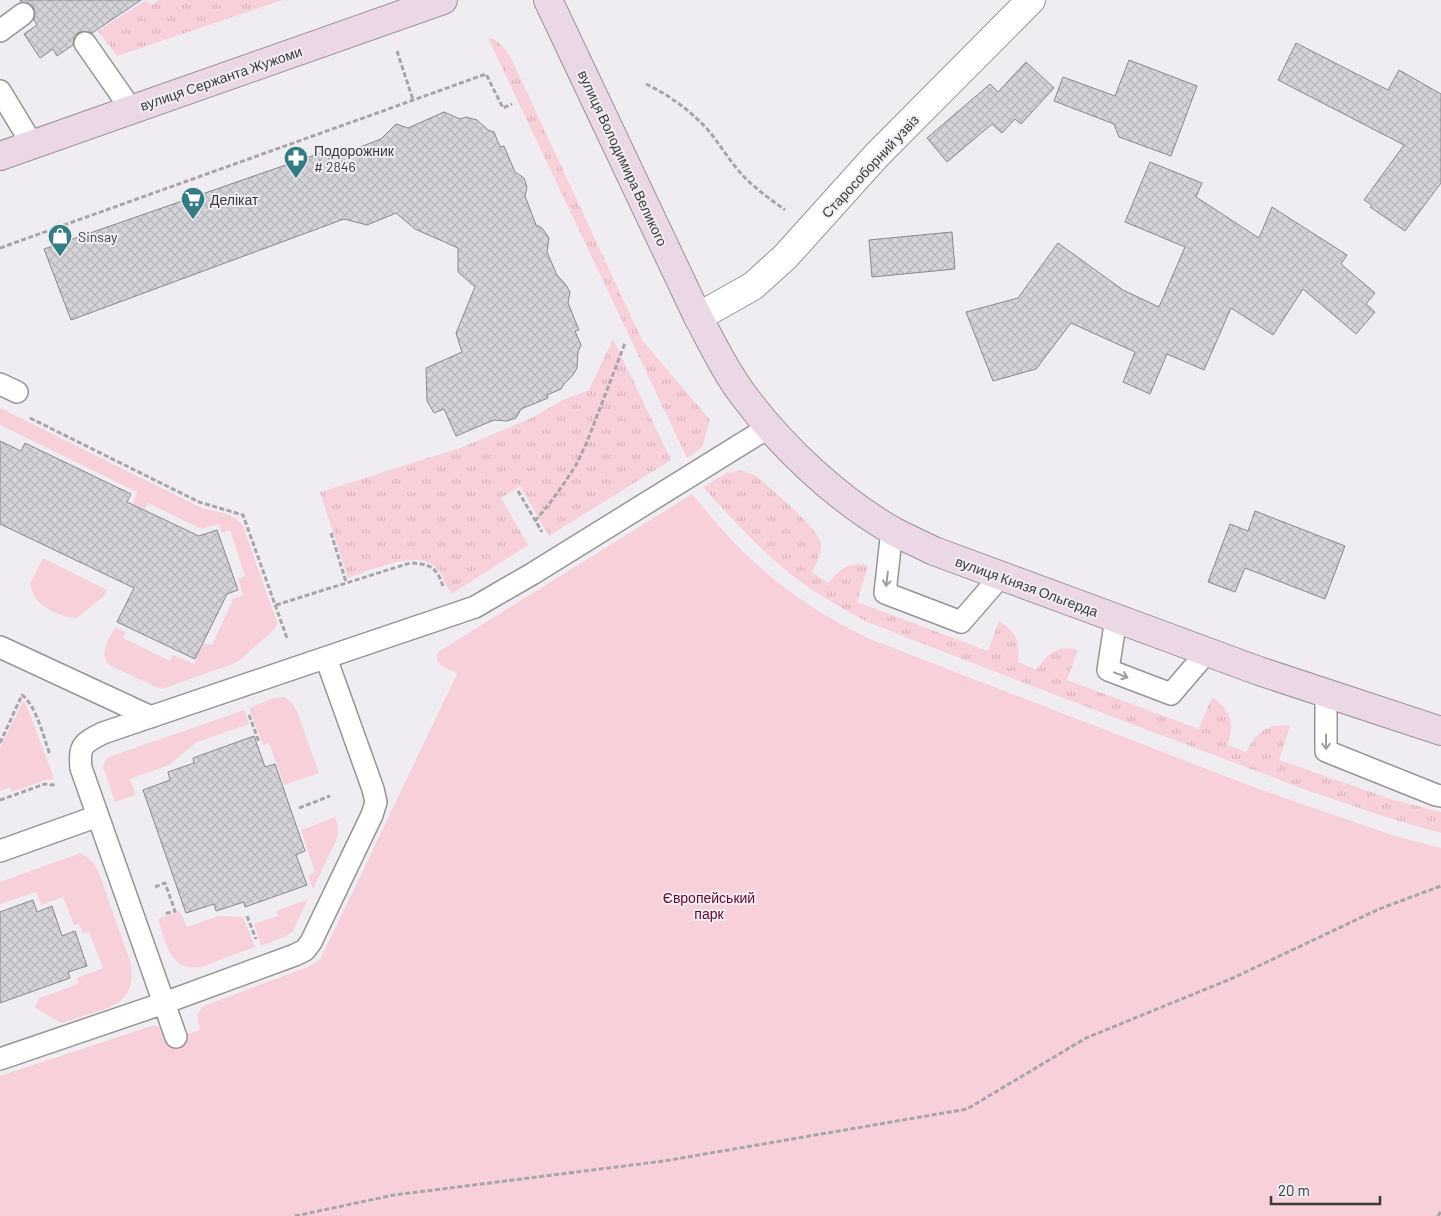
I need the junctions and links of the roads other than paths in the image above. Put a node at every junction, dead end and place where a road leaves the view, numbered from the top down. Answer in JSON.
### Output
{"nodes":[{"id":1,"x":443,"y":0,"type":"edge"},
{"id":2,"x":548,"y":0,"type":"edge"},
{"id":3,"x":1031,"y":0,"type":"edge"},
{"id":4,"x":23,"y":14,"type":"dead end"},
{"id":5,"x":0,"y":31,"type":"edge"},
{"id":6,"x":85,"y":43,"type":"dead end"},
{"id":7,"x":0,"y":91,"type":"edge"},
{"id":8,"x":131,"y":110,"type":"junction"},
{"id":9,"x":32,"y":144,"type":"junction"},
{"id":10,"x":0,"y":156,"type":"edge"},
{"id":11,"x":698,"y":317,"type":"junction"},
{"id":12,"x":769,"y":427,"type":"junction"},
{"id":13,"x":892,"y":530,"type":"junction"},
{"id":14,"x":1000,"y":577,"type":"junction"},
{"id":15,"x":1116,"y":618,"type":"junction"},
{"id":16,"x":0,"y":647,"type":"edge"},
{"id":17,"x":1207,"y":652,"type":"junction"},
{"id":18,"x":326,"y":658,"type":"junction"},
{"id":19,"x":1326,"y":693,"type":"junction"},
{"id":20,"x":151,"y":716,"type":"junction"},
{"id":21,"x":1441,"y":732,"type":"edge"},
{"id":22,"x":1441,"y":796,"type":"edge"},
{"id":23,"x":98,"y":816,"type":"junction"},
{"id":24,"x":0,"y":852,"type":"edge"},
{"id":25,"x":164,"y":1003,"type":"junction"},
{"id":26,"x":176,"y":1037,"type":"dead end"},
{"id":27,"x":0,"y":1059,"type":"edge"}],
"edges":[{"from":1,"to":8,"type":"main road","name":"вулиця Сержанта Жужоми"},
{"from":2,"to":11,"type":"main road","name":"вулиця Володимира Великого"},
{"from":3,"to":11,"type":"street","name":"Старособорний узвіз"},
{"from":4,"to":5,"type":"lane"},
{"from":6,"to":8,"type":"lane"},
{"from":7,"to":9,"type":"lane"},
{"from":8,"to":9,"type":"main road","name":"вулиця Сержанта Жужоми"},
{"from":9,"to":10,"type":"main road","name":"вулиця Сержанта Жужоми"},
{"from":11,"to":12,"type":"main road","name":"вулиця Князя Ольгерда"},
{"from":12,"to":13,"type":"main road","name":"вулиця Князя Ольгерда"},
{"from":12,"to":18,"type":"lane"},
{"from":13,"to":14,"type":"main road","name":"вулиця Князя Ольгерда"},
{"from":13,"to":14,"type":"lane","one_way":true},
{"from":14,"to":15,"type":"main road","name":"вулиця Князя Ольгерда"},
{"from":15,"to":17,"type":"main road","name":"вулиця Князя Ольгерда"},
{"from":15,"to":17,"type":"lane","one_way":true},
{"from":16,"to":20,"type":"lane"},
{"from":17,"to":19,"type":"main road","name":"вулиця Князя Ольгерда"},
{"from":18,"to":20,"type":"lane"},
{"from":18,"to":25,"type":"lane"},
{"from":19,"to":21,"type":"main road","name":"вулиця Князя Ольгерда"},
{"from":19,"to":22,"type":"lane","one_way":true},
{"from":20,"to":23,"type":"lane"},
{"from":23,"to":24,"type":"lane"},
{"from":23,"to":25,"type":"lane"},
{"from":25,"to":26,"type":"lane"},
{"from":25,"to":27,"type":"lane"}]}
